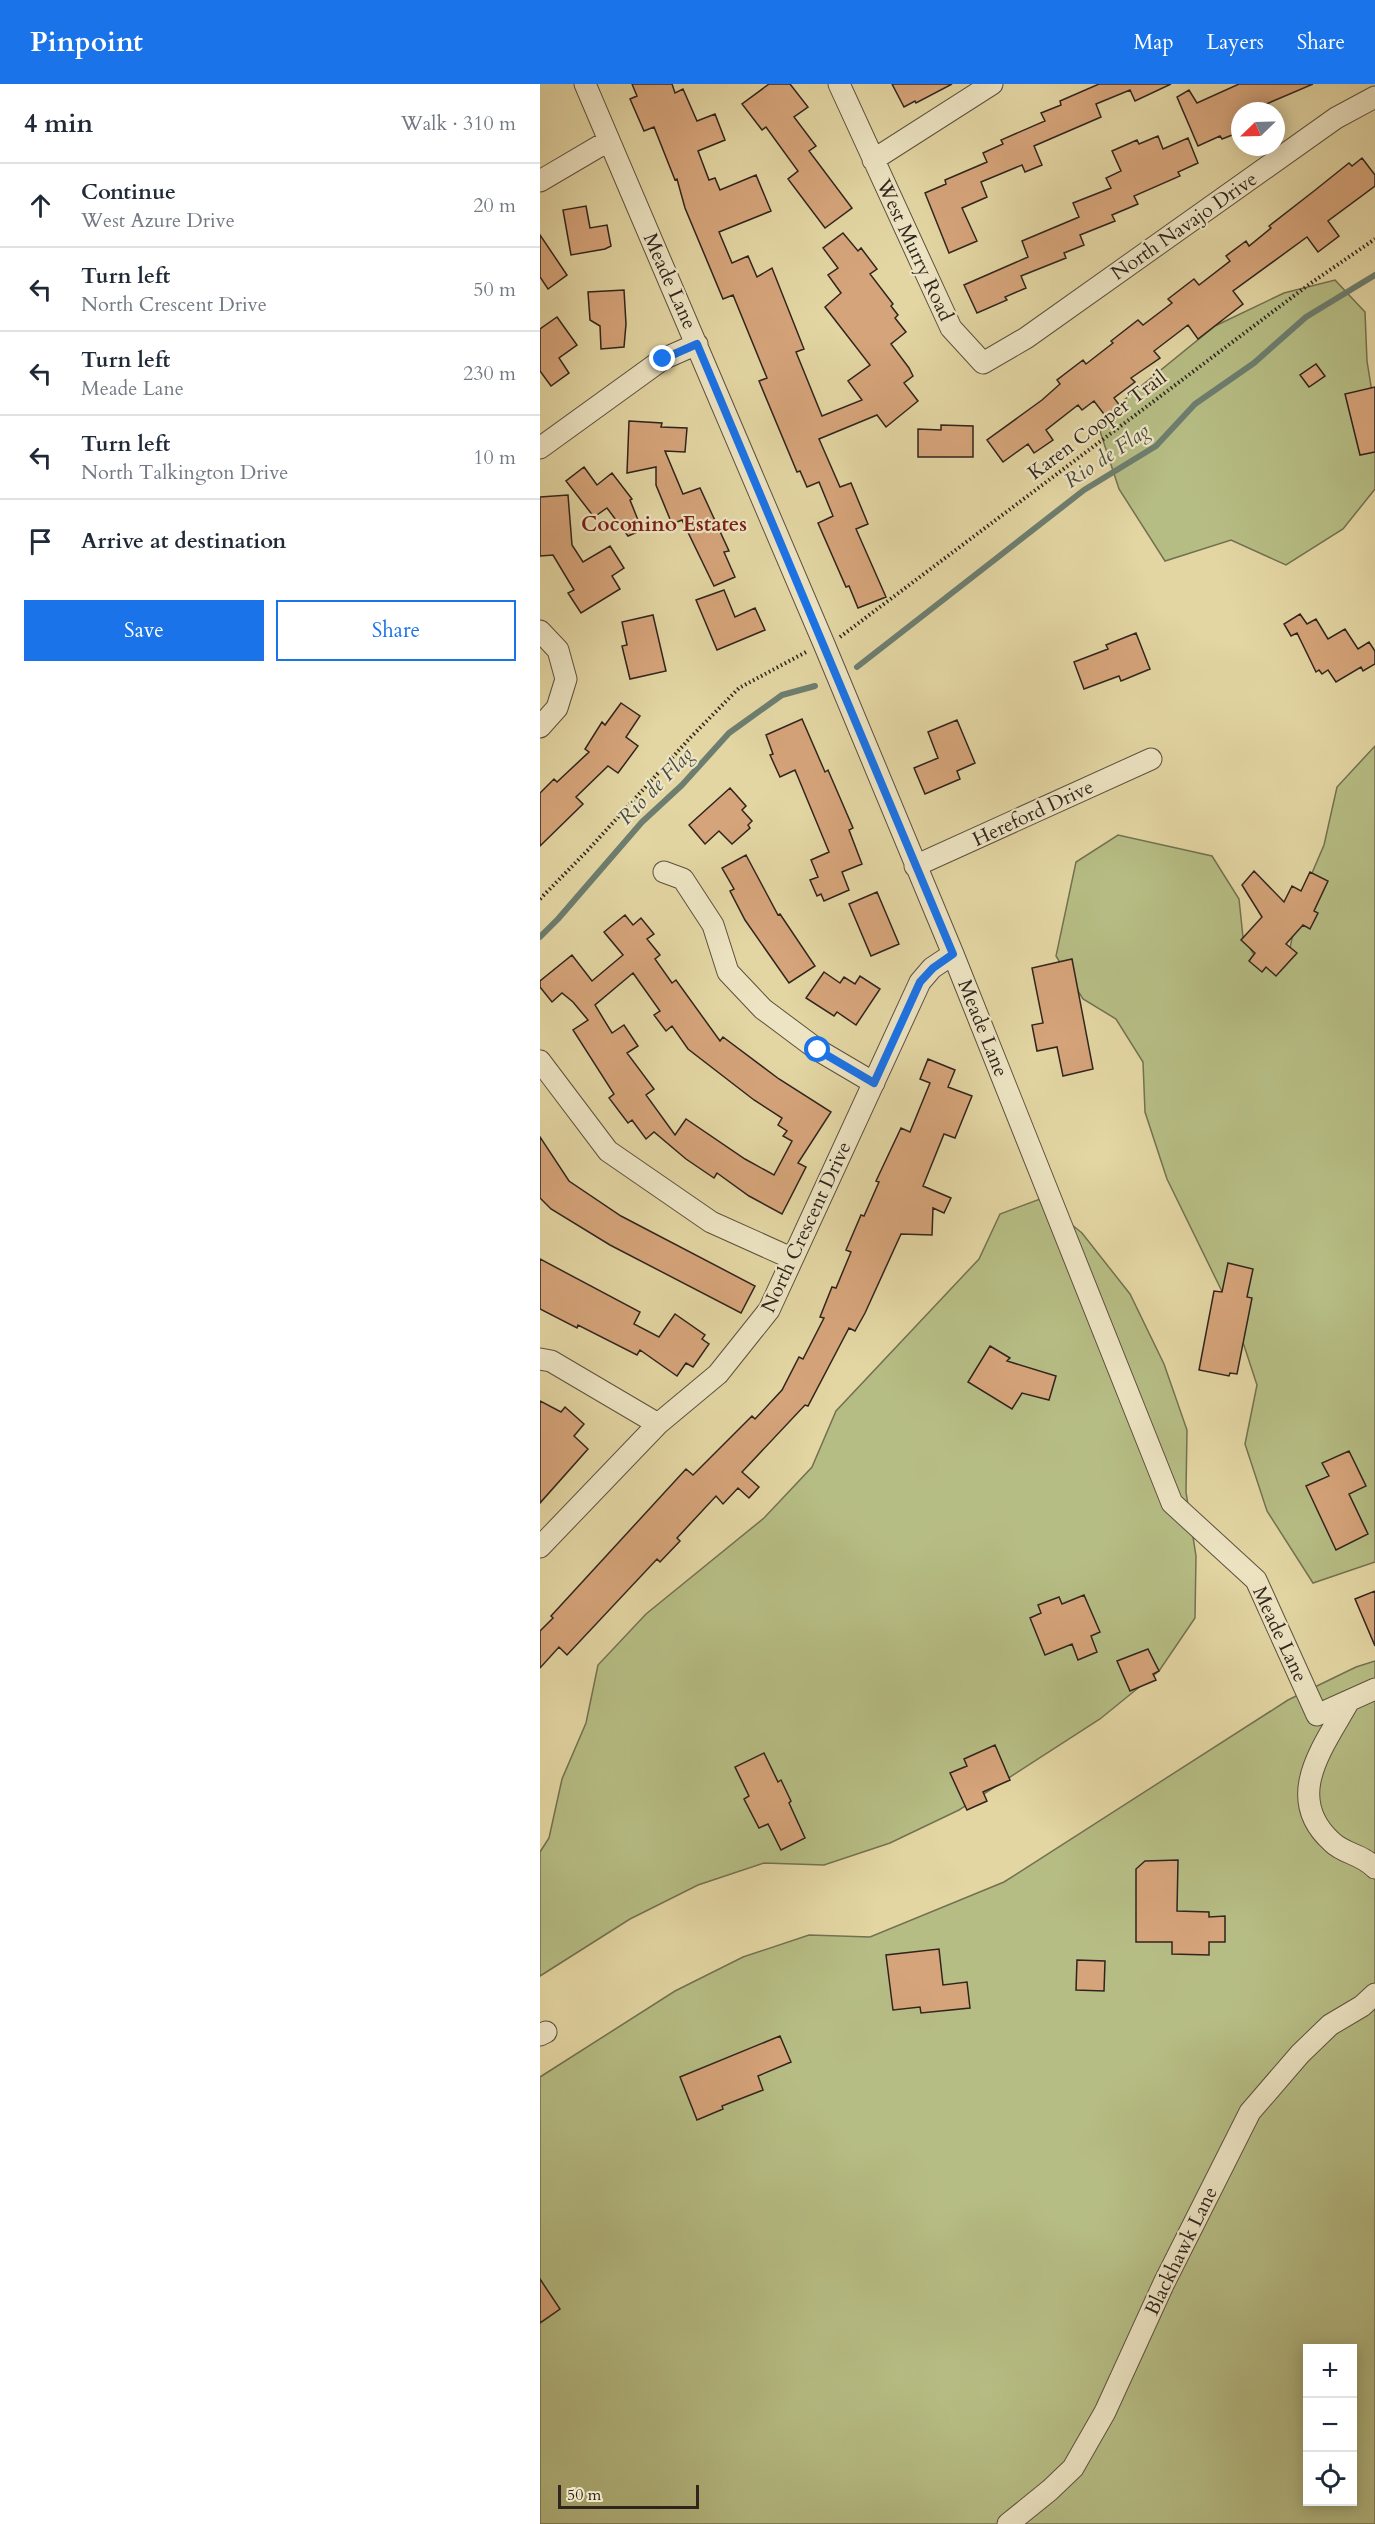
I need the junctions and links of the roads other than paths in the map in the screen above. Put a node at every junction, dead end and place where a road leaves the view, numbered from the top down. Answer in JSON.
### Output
{"nodes":[{"id":1,"x":585,"y":84,"type":"edge"},
{"id":2,"x":839,"y":84,"type":"edge"},
{"id":3,"x":992,"y":84,"type":"edge"},
{"id":4,"x":1375,"y":97,"type":"edge"},
{"id":5,"x":608,"y":141,"type":"junction"},
{"id":6,"x":873,"y":160,"type":"junction"},
{"id":7,"x":540,"y":181,"type":"edge"},
{"id":8,"x":1026,"y":338,"type":"joint"},
{"id":9,"x":697,"y":344,"type":"junction"},
{"id":10,"x":540,"y":448,"type":"edge"},
{"id":11,"x":540,"y":631,"type":"edge"},
{"id":12,"x":540,"y":727,"type":"edge"},
{"id":13,"x":1151,"y":759,"type":"dead end"},
{"id":14,"x":915,"y":866,"type":"junction"},
{"id":15,"x":664,"y":872,"type":"dead end"},
{"id":16,"x":953,"y":954,"type":"junction"},
{"id":17,"x":540,"y":1061,"type":"edge"},
{"id":18,"x":874,"y":1083,"type":"junction"},
{"id":19,"x":791,"y":1258,"type":"junction"},
{"id":20,"x":540,"y":1359,"type":"edge"},
{"id":21,"x":658,"y":1424,"type":"junction"},
{"id":22,"x":540,"y":1546,"type":"edge"},
{"id":23,"x":1375,"y":1689,"type":"edge"},
{"id":24,"x":1349,"y":1701,"type":"junction"},
{"id":25,"x":1375,"y":1868,"type":"edge"},
{"id":26,"x":1375,"y":1994,"type":"edge"},
{"id":27,"x":1008,"y":2524,"type":"edge"}],
"edges":[{"from":1,"to":5,"type":"street","name":"Meade Lane"},
{"from":2,"to":6,"type":"street","name":"West Murry Road"},
{"from":3,"to":6,"type":"street"},
{"from":4,"to":8,"type":"street","name":"North Navajo Drive"},
{"from":5,"to":7,"type":"street"},
{"from":5,"to":9,"type":"street","name":"Meade Lane"},
{"from":6,"to":8,"type":"street","name":"West Murry Road"},
{"from":9,"to":10,"type":"street"},
{"from":9,"to":14,"type":"street","name":"Meade Lane"},
{"from":11,"to":12,"type":"street"},
{"from":13,"to":14,"type":"street","name":"Hereford Drive"},
{"from":14,"to":16,"type":"street","name":"Meade Lane"},
{"from":15,"to":18,"type":"street"},
{"from":16,"to":18,"type":"street","name":"North Crescent Drive"},
{"from":16,"to":24,"type":"street","name":"Meade Lane"},
{"from":17,"to":19,"type":"street"},
{"from":18,"to":19,"type":"street","name":"North Crescent Drive"},
{"from":19,"to":21,"type":"street","name":"North Crescent Drive"},
{"from":20,"to":21,"type":"street"},
{"from":21,"to":22,"type":"street","name":"North Crescent Drive"},
{"from":23,"to":24,"type":"street"},
{"from":24,"to":25,"type":"street"},
{"from":26,"to":27,"type":"street","name":"Blackhawk Lane"}]}
